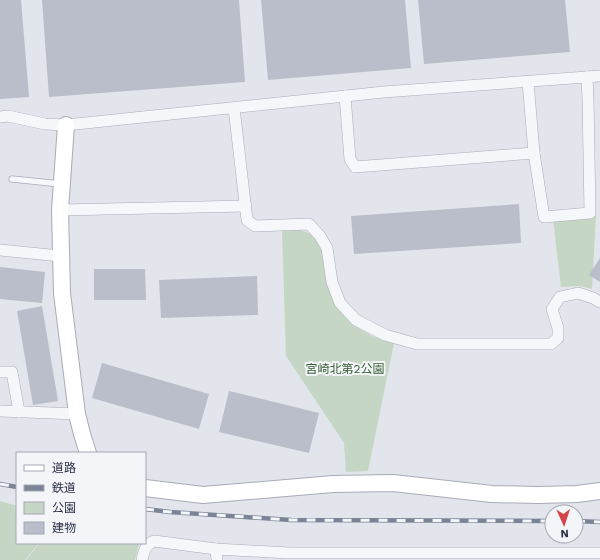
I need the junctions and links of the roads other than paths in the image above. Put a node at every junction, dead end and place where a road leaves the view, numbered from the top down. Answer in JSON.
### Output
{"nodes":[{"id":1,"x":600,"y":76,"type":"edge"},
{"id":2,"x":587,"y":77,"type":"junction"},
{"id":3,"x":528,"y":82,"type":"junction"},
{"id":4,"x":344,"y":96,"type":"junction"},
{"id":5,"x":234,"y":108,"type":"junction"},
{"id":6,"x":0,"y":117,"type":"edge"},
{"id":7,"x":66,"y":125,"type":"junction"},
{"id":8,"x":534,"y":153,"type":"junction"},
{"id":9,"x":12,"y":179,"type":"dead end"},
{"id":10,"x":62,"y":184,"type":"junction"},
{"id":11,"x":246,"y":206,"type":"junction"},
{"id":12,"x":60,"y":210,"type":"junction"},
{"id":13,"x":0,"y":250,"type":"edge"},
{"id":14,"x":60,"y":256,"type":"junction"},
{"id":15,"x":600,"y":302,"type":"edge"},
{"id":16,"x":0,"y":372,"type":"edge"},
{"id":17,"x":0,"y":411,"type":"edge"},
{"id":18,"x":19,"y":412,"type":"junction"},
{"id":19,"x":77,"y":414,"type":"junction"},
{"id":20,"x":88,"y":452,"type":"edge"},
{"id":21,"x":146,"y":488,"type":"edge"},
{"id":22,"x":600,"y":492,"type":"edge"},
{"id":23,"x":600,"y":553,"type":"edge"},
{"id":24,"x":216,"y":555,"type":"edge"},
{"id":25,"x":512,"y":556,"type":"edge"},
{"id":26,"x":289,"y":557,"type":"edge"},
{"id":27,"x":142,"y":560,"type":"edge"}],
"edges":[{"from":1,"to":2,"type":"street"},
{"from":2,"to":3,"type":"street"},
{"from":2,"to":8,"type":"street"},
{"from":3,"to":4,"type":"street"},
{"from":3,"to":8,"type":"street"},
{"from":4,"to":5,"type":"street"},
{"from":4,"to":8,"type":"street"},
{"from":5,"to":7,"type":"street"},
{"from":5,"to":11,"type":"street"},
{"from":6,"to":7,"type":"street"},
{"from":7,"to":10,"type":"street"},
{"from":9,"to":10,"type":"lane"},
{"from":10,"to":12,"type":"street"},
{"from":11,"to":12,"type":"street"},
{"from":11,"to":15,"type":"street"},
{"from":12,"to":14,"type":"street"},
{"from":13,"to":14,"type":"street"},
{"from":14,"to":19,"type":"street"},
{"from":16,"to":18,"type":"street"},
{"from":17,"to":18,"type":"street"},
{"from":18,"to":19,"type":"street"},
{"from":19,"to":20,"type":"street"},
{"from":21,"to":22,"type":"street"},
{"from":23,"to":25,"type":"street"},
{"from":24,"to":26,"type":"street"},
{"from":24,"to":27,"type":"street"},
{"from":25,"to":26,"type":"street"}]}
